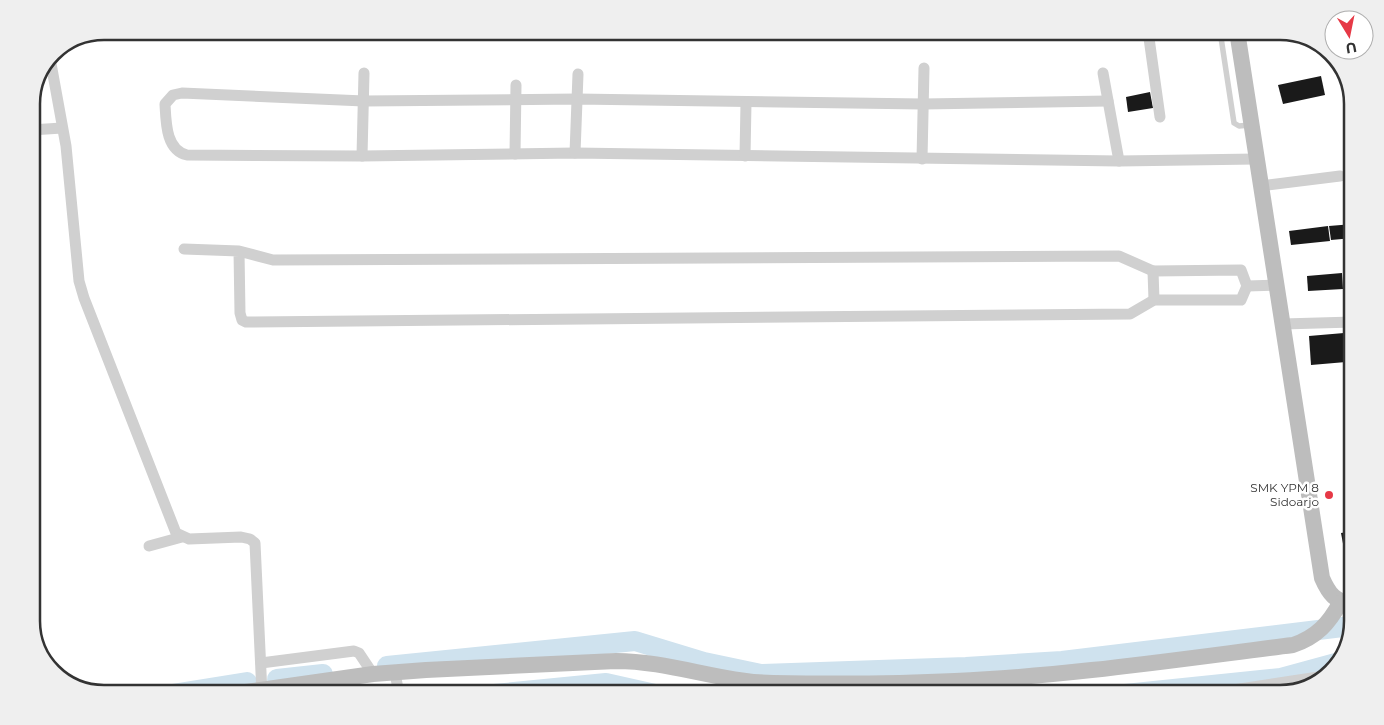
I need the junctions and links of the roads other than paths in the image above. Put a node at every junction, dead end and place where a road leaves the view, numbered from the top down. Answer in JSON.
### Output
{"nodes":[{"id":1,"x":1149,"y":40,"type":"edge"},
{"id":2,"x":1221,"y":40,"type":"edge"},
{"id":3,"x":1238,"y":40,"type":"edge"},
{"id":4,"x":52,"y":68,"type":"edge"},
{"id":5,"x":924,"y":68,"type":"dead end"},
{"id":6,"x":364,"y":73,"type":"dead end"},
{"id":7,"x":1103,"y":73,"type":"dead end"},
{"id":8,"x":578,"y":74,"type":"dead end"},
{"id":9,"x":516,"y":85,"type":"dead end"},
{"id":10,"x":577,"y":99,"type":"junction"},
{"id":11,"x":516,"y":100,"type":"junction"},
{"id":12,"x":364,"y":101,"type":"junction"},
{"id":13,"x":1108,"y":101,"type":"junction"},
{"id":14,"x":746,"y":103,"type":"junction"},
{"id":15,"x":923,"y":104,"type":"junction"},
{"id":16,"x":1160,"y":117,"type":"dead end"},
{"id":17,"x":1250,"y":125,"type":"junction"},
{"id":18,"x":62,"y":128,"type":"junction"},
{"id":19,"x":40,"y":129,"type":"edge"},
{"id":20,"x":575,"y":153,"type":"junction"},
{"id":21,"x":515,"y":154,"type":"junction"},
{"id":22,"x":362,"y":156,"type":"junction"},
{"id":23,"x":745,"y":156,"type":"junction"},
{"id":24,"x":922,"y":159,"type":"junction"},
{"id":25,"x":1256,"y":159,"type":"junction"},
{"id":26,"x":1119,"y":161,"type":"junction"},
{"id":27,"x":1340,"y":176,"type":"dead end"},
{"id":28,"x":1260,"y":186,"type":"junction"},
{"id":29,"x":184,"y":249,"type":"dead end"},
{"id":30,"x":238,"y":251,"type":"junction"},
{"id":31,"x":1153,"y":271,"type":"junction"},
{"id":32,"x":1247,"y":286,"type":"junction"},
{"id":33,"x":1276,"y":286,"type":"junction"},
{"id":34,"x":1154,"y":300,"type":"junction"},
{"id":35,"x":1344,"y":322,"type":"edge"},
{"id":36,"x":1283,"y":324,"type":"junction"},
{"id":37,"x":182,"y":537,"type":"junction"},
{"id":38,"x":149,"y":546,"type":"dead end"},
{"id":39,"x":1344,"y":602,"type":"edge"},
{"id":40,"x":1344,"y":607,"type":"edge"},
{"id":41,"x":260,"y":663,"type":"junction"},
{"id":42,"x":370,"y":670,"type":"junction"},
{"id":43,"x":1306,"y":679,"type":"edge"},
{"id":44,"x":397,"y":684,"type":"edge"},
{"id":45,"x":262,"y":685,"type":"edge"},
{"id":46,"x":296,"y":685,"type":"edge"},
{"id":47,"x":758,"y":685,"type":"edge"},
{"id":48,"x":973,"y":685,"type":"edge"},
{"id":49,"x":1266,"y":685,"type":"edge"}],
"edges":[{"from":1,"to":16,"type":"street"},
{"from":2,"to":17,"type":"lane"},
{"from":3,"to":17,"type":"street"},
{"from":4,"to":18,"type":"street"},
{"from":5,"to":15,"type":"street"},
{"from":6,"to":12,"type":"street"},
{"from":7,"to":13,"type":"street"},
{"from":8,"to":10,"type":"street"},
{"from":9,"to":11,"type":"street"},
{"from":10,"to":11,"type":"street"},
{"from":10,"to":14,"type":"street"},
{"from":10,"to":20,"type":"street"},
{"from":11,"to":12,"type":"street"},
{"from":11,"to":21,"type":"street"},
{"from":12,"to":22,"type":"street"},
{"from":12,"to":22,"type":"street"},
{"from":13,"to":15,"type":"street"},
{"from":13,"to":26,"type":"street"},
{"from":14,"to":15,"type":"street"},
{"from":14,"to":23,"type":"street"},
{"from":15,"to":24,"type":"street"},
{"from":17,"to":25,"type":"street"},
{"from":18,"to":19,"type":"street"},
{"from":18,"to":37,"type":"street"},
{"from":20,"to":21,"type":"street"},
{"from":20,"to":23,"type":"street"},
{"from":21,"to":22,"type":"street"},
{"from":23,"to":24,"type":"street"},
{"from":24,"to":26,"type":"street"},
{"from":25,"to":26,"type":"street"},
{"from":25,"to":28,"type":"street"},
{"from":27,"to":28,"type":"street"},
{"from":28,"to":33,"type":"street"},
{"from":29,"to":30,"type":"street"},
{"from":30,"to":31,"type":"street"},
{"from":30,"to":34,"type":"street"},
{"from":31,"to":32,"type":"street"},
{"from":31,"to":34,"type":"street"},
{"from":32,"to":33,"type":"street"},
{"from":32,"to":34,"type":"street"},
{"from":33,"to":36,"type":"street"},
{"from":35,"to":36,"type":"street"},
{"from":36,"to":39,"type":"street"},
{"from":37,"to":38,"type":"street"},
{"from":37,"to":41,"type":"street"},
{"from":40,"to":48,"type":"street"},
{"from":41,"to":42,"type":"street"},
{"from":41,"to":45,"type":"street"},
{"from":42,"to":44,"type":"street"},
{"from":42,"to":46,"type":"street"},
{"from":43,"to":49,"type":"street"},
{"from":44,"to":47,"type":"street"}]}
